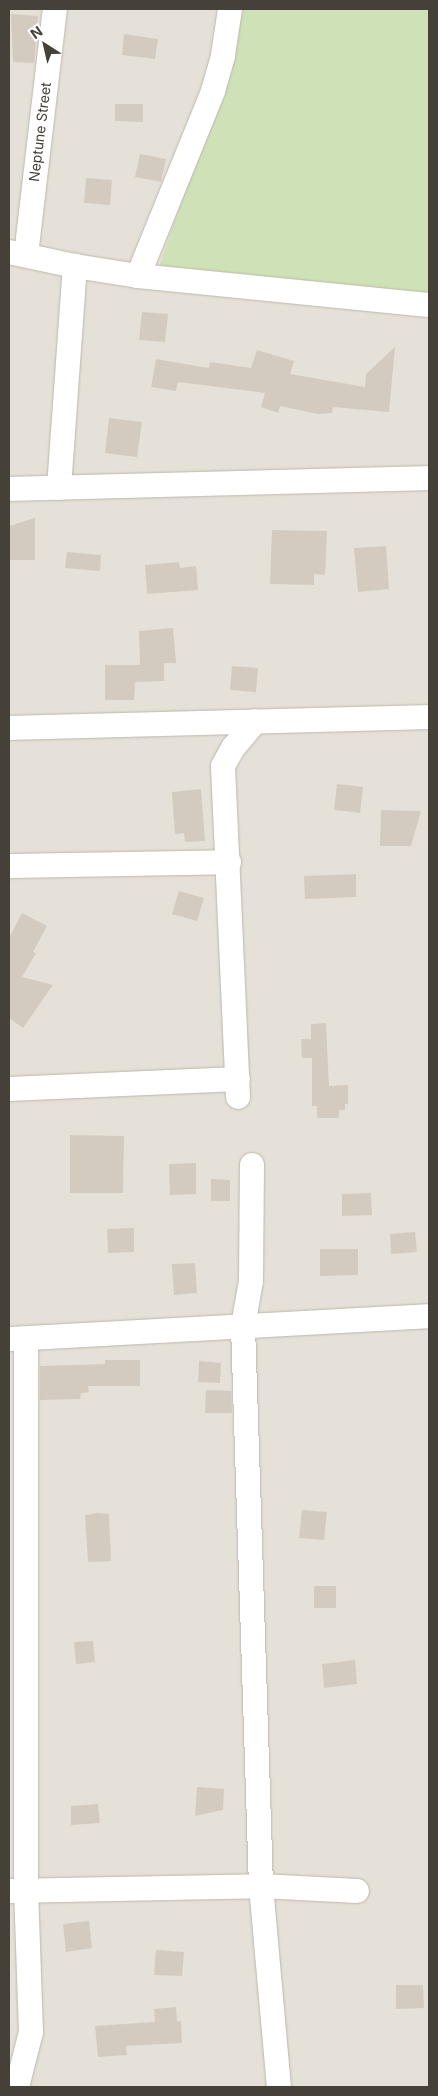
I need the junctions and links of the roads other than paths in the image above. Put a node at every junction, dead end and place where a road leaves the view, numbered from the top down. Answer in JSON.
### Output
{"nodes":[{"id":1,"x":55,"y":9,"type":"edge"},
{"id":2,"x":230,"y":9,"type":"edge"},
{"id":3,"x":17,"y":253,"type":"edge"},
{"id":4,"x":75,"y":266,"type":"junction"},
{"id":5,"x":138,"y":276,"type":"junction"},
{"id":6,"x":429,"y":305,"type":"edge"},
{"id":7,"x":429,"y":478,"type":"edge"},
{"id":8,"x":59,"y":488,"type":"junction"},
{"id":9,"x":9,"y":489,"type":"edge"},
{"id":10,"x":429,"y":717,"type":"edge"},
{"id":11,"x":256,"y":721,"type":"junction"},
{"id":12,"x":9,"y":728,"type":"edge"},
{"id":13,"x":229,"y":862,"type":"junction"},
{"id":14,"x":9,"y":866,"type":"edge"},
{"id":15,"x":9,"y":1089,"type":"edge"},
{"id":16,"x":252,"y":1165,"type":"dead end"},
{"id":17,"x":429,"y":1316,"type":"edge"},
{"id":18,"x":243,"y":1326,"type":"junction"},
{"id":19,"x":17,"y":1339,"type":"edge"},
{"id":20,"x":17,"y":1675,"type":"edge"},
{"id":21,"x":261,"y":1886,"type":"junction"},
{"id":22,"x":18,"y":1890,"type":"edge"},
{"id":23,"x":357,"y":1891,"type":"dead end"},
{"id":24,"x":17,"y":2087,"type":"edge"},
{"id":25,"x":278,"y":2087,"type":"edge"}],
"edges":[{"from":1,"to":3,"type":"street","name":"Neptune Street"},
{"from":2,"to":5,"type":"street"},
{"from":3,"to":4,"type":"street"},
{"from":4,"to":5,"type":"street"},
{"from":4,"to":8,"type":"street"},
{"from":5,"to":6,"type":"street"},
{"from":7,"to":8,"type":"street"},
{"from":8,"to":9,"type":"street"},
{"from":10,"to":11,"type":"street"},
{"from":11,"to":12,"type":"street"},
{"from":11,"to":13,"type":"street"},
{"from":13,"to":14,"type":"street"},
{"from":13,"to":15,"type":"street"},
{"from":16,"to":18,"type":"street"},
{"from":17,"to":18,"type":"street"},
{"from":18,"to":19,"type":"street"},
{"from":18,"to":21,"type":"street"},
{"from":19,"to":20,"type":"street"},
{"from":20,"to":22,"type":"street"},
{"from":21,"to":22,"type":"street"},
{"from":21,"to":23,"type":"street"},
{"from":21,"to":25,"type":"street"},
{"from":22,"to":24,"type":"street"}]}
